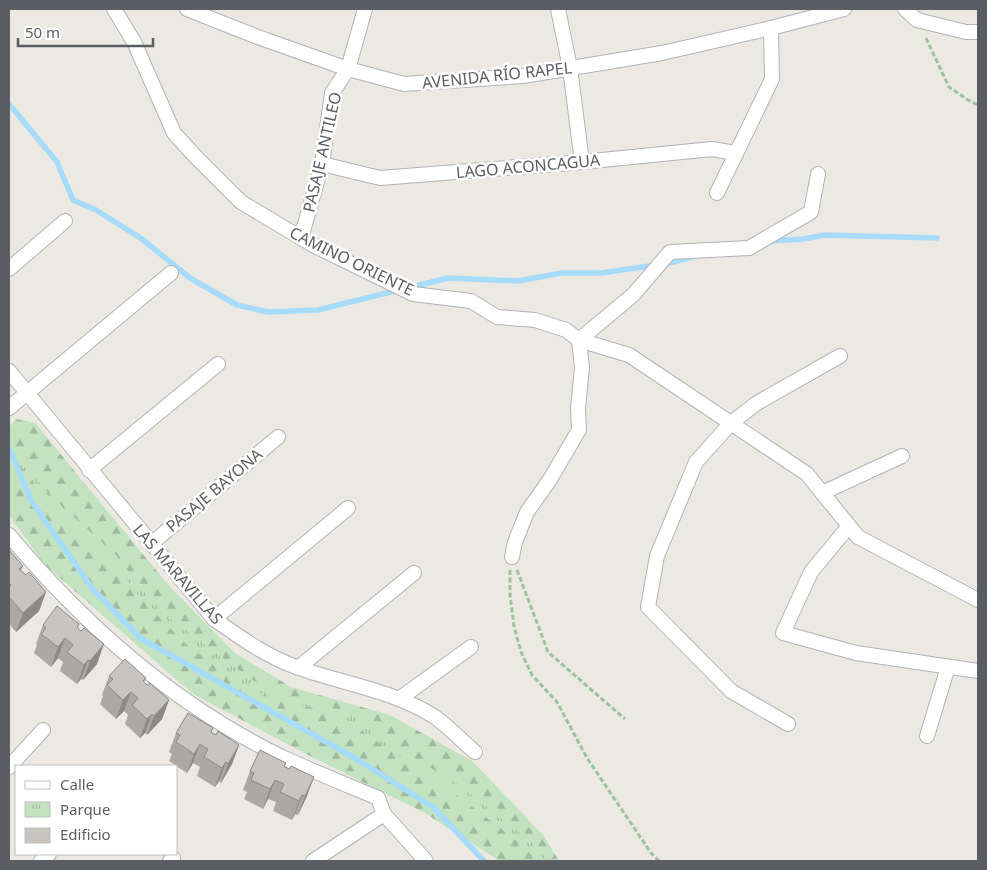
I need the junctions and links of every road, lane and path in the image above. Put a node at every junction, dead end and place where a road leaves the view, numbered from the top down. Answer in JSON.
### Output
{"nodes":[{"id":1,"x":114,"y":9,"type":"edge"},
{"id":2,"x":187,"y":9,"type":"edge"},
{"id":3,"x":365,"y":9,"type":"edge"},
{"id":4,"x":558,"y":9,"type":"edge"},
{"id":5,"x":844,"y":9,"type":"edge"},
{"id":6,"x":905,"y":9,"type":"edge"},
{"id":7,"x":917,"y":20,"type":"junction"},
{"id":8,"x":771,"y":28,"type":"junction"},
{"id":9,"x":978,"y":32,"type":"edge"},
{"id":10,"x":570,"y":68,"type":"junction"},
{"id":11,"x":348,"y":69,"type":"junction"},
{"id":12,"x":978,"y":105,"type":"edge"},
{"id":13,"x":735,"y":153,"type":"junction"},
{"id":14,"x":582,"y":162,"type":"junction"},
{"id":15,"x":322,"y":164,"type":"junction"},
{"id":16,"x":818,"y":174,"type":"dead end"},
{"id":17,"x":717,"y":193,"type":"dead end"},
{"id":18,"x":65,"y":222,"type":"dead end"},
{"id":19,"x":301,"y":238,"type":"junction"},
{"id":20,"x":9,"y":269,"type":"edge"},
{"id":21,"x":171,"y":273,"type":"dead end"},
{"id":22,"x":578,"y":340,"type":"junction"},
{"id":23,"x":840,"y":356,"type":"dead end"},
{"id":24,"x":218,"y":364,"type":"dead end"},
{"id":25,"x":9,"y":371,"type":"edge"},
{"id":26,"x":27,"y":394,"type":"junction"},
{"id":27,"x":9,"y":408,"type":"edge"},
{"id":28,"x":731,"y":423,"type":"junction"},
{"id":29,"x":278,"y":437,"type":"dead end"},
{"id":30,"x":902,"y":456,"type":"dead end"},
{"id":31,"x":89,"y":470,"type":"junction"},
{"id":32,"x":822,"y":493,"type":"junction"},
{"id":33,"x":348,"y":508,"type":"dead end"},
{"id":34,"x":849,"y":526,"type":"junction"},
{"id":35,"x":9,"y":535,"type":"edge"},
{"id":36,"x":151,"y":544,"type":"junction"},
{"id":37,"x":512,"y":557,"type":"junction"},
{"id":38,"x":414,"y":574,"type":"dead end"},
{"id":39,"x":978,"y":600,"type":"edge"},
{"id":40,"x":214,"y":618,"type":"junction"},
{"id":41,"x":471,"y":646,"type":"dead end"},
{"id":42,"x":948,"y":667,"type":"junction"},
{"id":43,"x":298,"y":668,"type":"junction"},
{"id":44,"x":978,"y":672,"type":"edge"},
{"id":45,"x":399,"y":699,"type":"junction"},
{"id":46,"x":625,"y":719,"type":"dead end"},
{"id":47,"x":788,"y":724,"type":"dead end"},
{"id":48,"x":43,"y":730,"type":"dead end"},
{"id":49,"x":927,"y":736,"type":"dead end"},
{"id":50,"x":475,"y":752,"type":"dead end"},
{"id":51,"x":9,"y":767,"type":"edge"},
{"id":52,"x":384,"y":814,"type":"junction"},
{"id":53,"x":313,"y":861,"type":"edge"},
{"id":54,"x":426,"y":861,"type":"edge"},
{"id":55,"x":659,"y":861,"type":"edge"}],
"edges":[{"from":1,"to":19,"type":"street","name":"CAMINO ORIENTE"},
{"from":2,"to":11,"type":"street","name":"AVENIDA RÍO RAPEL"},
{"from":3,"to":11,"type":"street","name":"PASAJE ANTILEO"},
{"from":4,"to":10,"type":"street"},
{"from":5,"to":8,"type":"street","name":"AVENIDA RÍO RAPEL"},
{"from":6,"to":7,"type":"street"},
{"from":7,"to":9,"type":"street"},
{"from":7,"to":12,"type":"path"},
{"from":8,"to":10,"type":"street","name":"AVENIDA RÍO RAPEL"},
{"from":8,"to":13,"type":"street"},
{"from":10,"to":11,"type":"street","name":"AVENIDA RÍO RAPEL"},
{"from":10,"to":14,"type":"street"},
{"from":11,"to":15,"type":"street","name":"PASAJE ANTILEO"},
{"from":13,"to":14,"type":"street","name":"LAGO ACONCAGUA"},
{"from":13,"to":17,"type":"street"},
{"from":14,"to":15,"type":"street","name":"LAGO ACONCAGUA"},
{"from":15,"to":19,"type":"street","name":"PASAJE ANTILEO"},
{"from":16,"to":22,"type":"street"},
{"from":18,"to":20,"type":"street"},
{"from":19,"to":22,"type":"street","name":"CAMINO ORIENTE"},
{"from":21,"to":26,"type":"street"},
{"from":22,"to":28,"type":"street","name":"CAMINO ORIENTE"},
{"from":22,"to":37,"type":"street"},
{"from":23,"to":28,"type":"street"},
{"from":24,"to":31,"type":"street"},
{"from":25,"to":26,"type":"street","name":"LAS MARAVILLAS"},
{"from":26,"to":27,"type":"street"},
{"from":26,"to":31,"type":"street","name":"LAS MARAVILLAS"},
{"from":28,"to":32,"type":"street","name":"CAMINO ORIENTE"},
{"from":28,"to":47,"type":"street"},
{"from":29,"to":36,"type":"street","name":"PASAJE BAYONA"},
{"from":30,"to":32,"type":"street"},
{"from":31,"to":36,"type":"street","name":"LAS MARAVILLAS"},
{"from":32,"to":34,"type":"street","name":"CAMINO ORIENTE"},
{"from":33,"to":40,"type":"street"},
{"from":34,"to":39,"type":"street","name":"CAMINO ORIENTE"},
{"from":34,"to":42,"type":"street"},
{"from":35,"to":52,"type":"street"},
{"from":36,"to":40,"type":"street","name":"LAS MARAVILLAS"},
{"from":37,"to":46,"type":"path"},
{"from":37,"to":55,"type":"path"},
{"from":38,"to":43,"type":"street"},
{"from":40,"to":43,"type":"street","name":"LAS MARAVILLAS"},
{"from":41,"to":45,"type":"street"},
{"from":42,"to":44,"type":"street"},
{"from":42,"to":49,"type":"street"},
{"from":43,"to":45,"type":"street","name":"LAS MARAVILLAS"},
{"from":45,"to":50,"type":"street","name":"LAS MARAVILLAS"},
{"from":48,"to":51,"type":"street"},
{"from":52,"to":53,"type":"street"},
{"from":52,"to":54,"type":"street"}]}
